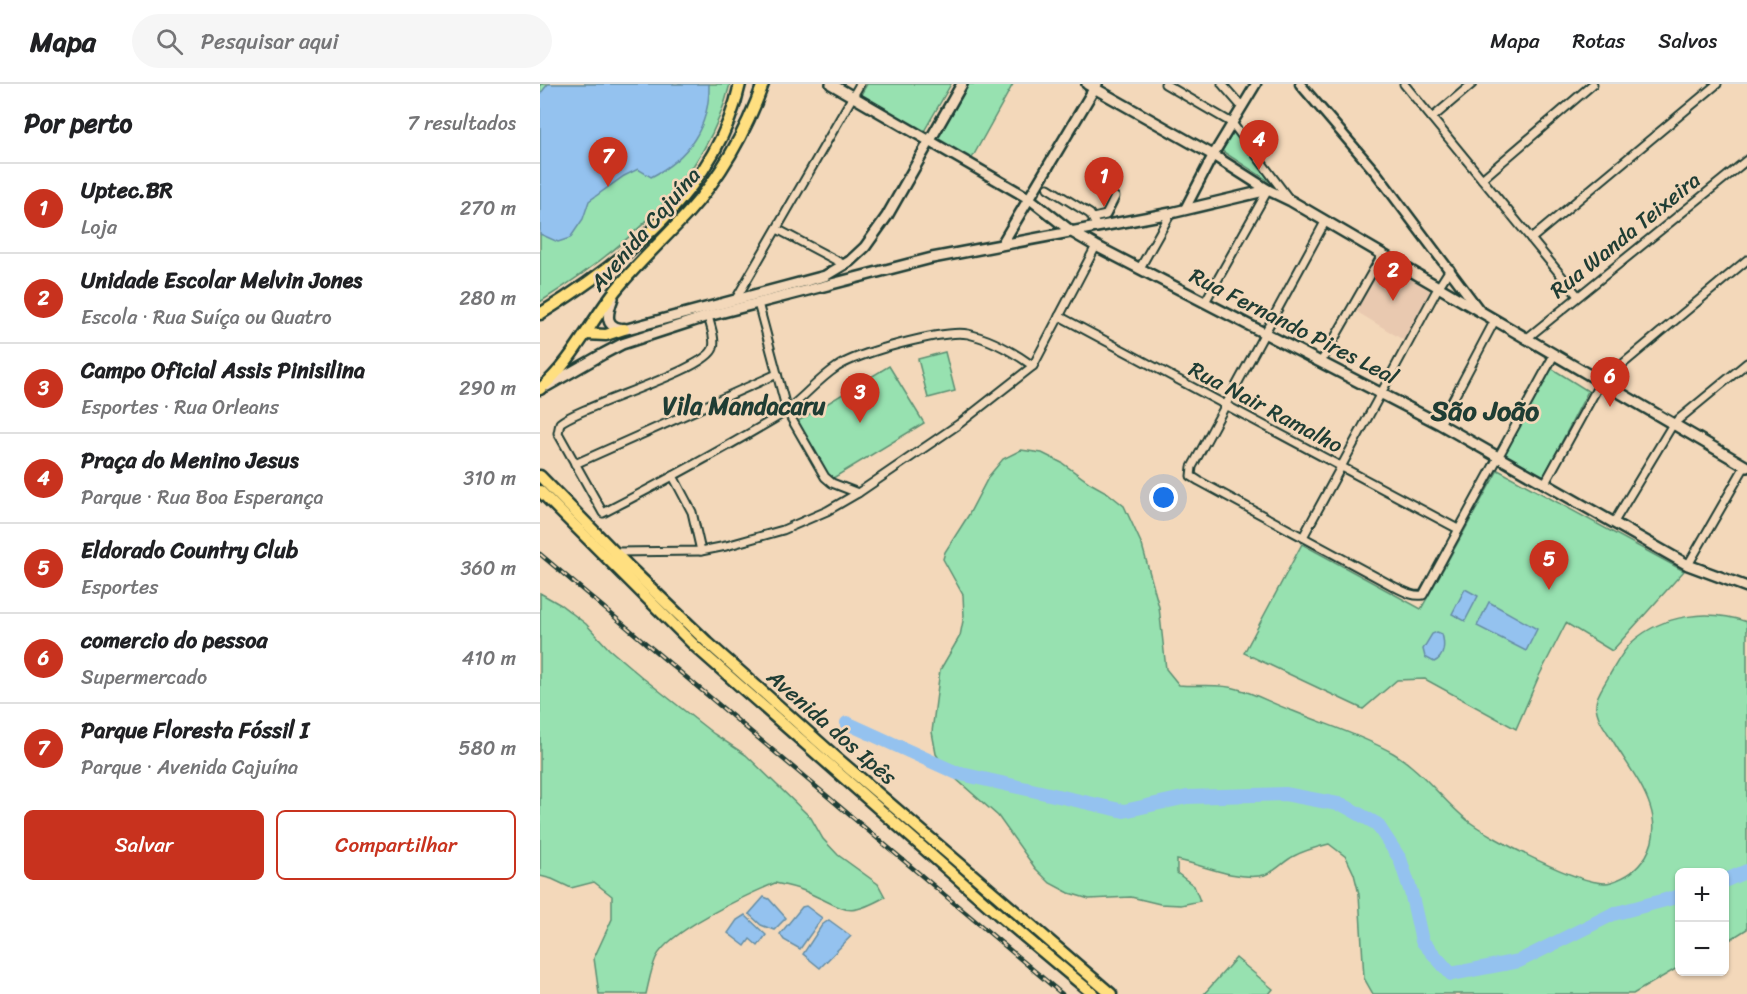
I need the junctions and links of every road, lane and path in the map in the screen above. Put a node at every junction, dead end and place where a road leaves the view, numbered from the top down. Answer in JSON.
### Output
{"nodes":[{"id":1,"x":740,"y":84,"type":"edge"},
{"id":2,"x":763,"y":84,"type":"edge"},
{"id":3,"x":831,"y":84,"type":"edge"},
{"id":4,"x":860,"y":84,"type":"edge"},
{"id":5,"x":962,"y":84,"type":"edge"},
{"id":6,"x":1165,"y":84,"type":"edge"},
{"id":7,"x":1222,"y":84,"type":"edge"},
{"id":8,"x":1256,"y":84,"type":"edge"},
{"id":9,"x":1300,"y":84,"type":"edge"},
{"id":10,"x":1404,"y":84,"type":"edge"},
{"id":11,"x":1472,"y":84,"type":"edge"},
{"id":12,"x":1593,"y":84,"type":"edge"},
{"id":13,"x":1717,"y":84,"type":"edge"},
{"id":14,"x":1093,"y":85,"type":"edge"},
{"id":15,"x":854,"y":96,"type":"junction"},
{"id":16,"x":1242,"y":108,"type":"junction"},
{"id":17,"x":1432,"y":118,"type":"junction"},
{"id":18,"x":1232,"y":123,"type":"junction"},
{"id":19,"x":931,"y":141,"type":"junction"},
{"id":20,"x":1213,"y":154,"type":"junction"},
{"id":21,"x":1747,"y":160,"type":"edge"},
{"id":22,"x":1482,"y":179,"type":"junction"},
{"id":23,"x":1048,"y":188,"type":"dead end"},
{"id":24,"x":1268,"y":190,"type":"junction"},
{"id":25,"x":1115,"y":197,"type":"dead end"},
{"id":26,"x":1030,"y":199,"type":"junction"},
{"id":27,"x":1291,"y":201,"type":"junction"},
{"id":28,"x":1185,"y":209,"type":"junction"},
{"id":29,"x":1171,"y":213,"type":"junction"},
{"id":30,"x":1325,"y":222,"type":"junction"},
{"id":31,"x":1095,"y":223,"type":"junction"},
{"id":32,"x":777,"y":229,"type":"junction"},
{"id":33,"x":1072,"y":232,"type":"junction"},
{"id":34,"x":1531,"y":240,"type":"junction"},
{"id":35,"x":1002,"y":244,"type":"junction"},
{"id":36,"x":1096,"y":246,"type":"junction"},
{"id":37,"x":1382,"y":255,"type":"junction"},
{"id":38,"x":1747,"y":260,"type":"edge"},
{"id":39,"x":845,"y":265,"type":"junction"},
{"id":40,"x":1140,"y":268,"type":"junction"},
{"id":41,"x":1450,"y":269,"type":"junction"},
{"id":42,"x":1438,"y":288,"type":"junction"},
{"id":43,"x":616,"y":290,"type":"junction"},
{"id":44,"x":1578,"y":296,"type":"junction"},
{"id":45,"x":736,"y":299,"type":"junction"},
{"id":46,"x":1205,"y":302,"type":"junction"},
{"id":47,"x":758,"y":303,"type":"junction"},
{"id":48,"x":1480,"y":311,"type":"junction"},
{"id":49,"x":540,"y":314,"type":"edge"},
{"id":50,"x":702,"y":315,"type":"junction"},
{"id":51,"x":1059,"y":316,"type":"junction"},
{"id":52,"x":1494,"y":320,"type":"junction"},
{"id":53,"x":624,"y":329,"type":"junction"},
{"id":54,"x":586,"y":334,"type":"junction"},
{"id":55,"x":1264,"y":334,"type":"junction"},
{"id":56,"x":1526,"y":339,"type":"junction"},
{"id":57,"x":1554,"y":355,"type":"junction"},
{"id":58,"x":1321,"y":362,"type":"junction"},
{"id":59,"x":1747,"y":363,"type":"edge"},
{"id":60,"x":1033,"y":366,"type":"junction"},
{"id":61,"x":777,"y":374,"type":"junction"},
{"id":62,"x":1600,"y":383,"type":"junction"},
{"id":63,"x":540,"y":390,"type":"edge"},
{"id":64,"x":1381,"y":393,"type":"junction"},
{"id":65,"x":1225,"y":405,"type":"junction"},
{"id":66,"x":787,"y":411,"type":"junction"},
{"id":67,"x":1440,"y":424,"type":"junction"},
{"id":68,"x":1673,"y":424,"type":"junction"},
{"id":69,"x":1498,"y":457,"type":"junction"},
{"id":70,"x":575,"y":464,"type":"junction"},
{"id":71,"x":1746,"y":467,"type":"edge"},
{"id":72,"x":1341,"y":468,"type":"junction"},
{"id":73,"x":540,"y":476,"type":"edge"},
{"id":74,"x":673,"y":476,"type":"junction"},
{"id":75,"x":1545,"y":483,"type":"junction"},
{"id":76,"x":540,"y":491,"type":"edge"},
{"id":77,"x":858,"y":493,"type":"junction"},
{"id":78,"x":1614,"y":522,"type":"junction"},
{"id":79,"x":1458,"y":529,"type":"junction"},
{"id":80,"x":1303,"y":537,"type":"junction"},
{"id":81,"x":701,"y":551,"type":"junction"},
{"id":82,"x":615,"y":552,"type":"junction"},
{"id":83,"x":1688,"y":565,"type":"junction"},
{"id":84,"x":1747,"y":587,"type":"edge"},
{"id":85,"x":816,"y":747,"type":"junction"},
{"id":86,"x":834,"y":763,"type":"junction"},
{"id":87,"x":978,"y":880,"type":"junction"},
{"id":88,"x":970,"y":889,"type":"junction"},
{"id":89,"x":1000,"y":900,"type":"junction"},
{"id":90,"x":991,"y":907,"type":"junction"},
{"id":91,"x":1093,"y":994,"type":"edge"},
{"id":92,"x":1111,"y":994,"type":"edge"}],
"edges":[{"from":1,"to":49,"type":"main road","name":"Avenida Cajuína"},
{"from":2,"to":43,"type":"main road","name":"Avenida Cajuína"},
{"from":3,"to":15,"type":"main road","name":"Rua Fernando Pires Leal"},
{"from":4,"to":15,"type":"street"},
{"from":5,"to":19,"type":"main road"},
{"from":6,"to":18,"type":"street"},
{"from":7,"to":16,"type":"street"},
{"from":8,"to":16,"type":"street"},
{"from":9,"to":41,"type":"street"},
{"from":10,"to":17,"type":"street"},
{"from":11,"to":17,"type":"street"},
{"from":12,"to":22,"type":"street"},
{"from":13,"to":34,"type":"street"},
{"from":14,"to":20,"type":"main road"},
{"from":14,"to":26,"type":"main road"},
{"from":15,"to":19,"type":"main road","name":"Rua Fernando Pires Leal"},
{"from":15,"to":32,"type":"street"},
{"from":16,"to":18,"type":"street"},
{"from":17,"to":22,"type":"street"},
{"from":18,"to":20,"type":"street"},
{"from":18,"to":27,"type":"street"},
{"from":19,"to":26,"type":"main road","name":"Rua Fernando Pires Leal"},
{"from":19,"to":39,"type":"main road"},
{"from":20,"to":24,"type":"main road"},
{"from":20,"to":28,"type":"street"},
{"from":21,"to":44,"type":"street","name":"Rua Wanda Teixeira"},
{"from":22,"to":34,"type":"street"},
{"from":23,"to":31,"type":"street"},
{"from":24,"to":27,"type":"main road"},
{"from":24,"to":28,"type":"main road"},
{"from":24,"to":46,"type":"street"},
{"from":25,"to":31,"type":"street"},
{"from":26,"to":33,"type":"main road","name":"Rua Fernando Pires Leal"},
{"from":26,"to":35,"type":"main road"},
{"from":27,"to":30,"type":"main road"},
{"from":28,"to":29,"type":"main road"},
{"from":29,"to":31,"type":"main road"},
{"from":29,"to":40,"type":"street"},
{"from":30,"to":37,"type":"main road"},
{"from":30,"to":55,"type":"street"},
{"from":31,"to":33,"type":"main road"},
{"from":32,"to":39,"type":"street"},
{"from":32,"to":45,"type":"street"},
{"from":33,"to":35,"type":"main road"},
{"from":33,"to":36,"type":"main road","name":"Rua Fernando Pires Leal"},
{"from":34,"to":44,"type":"street"},
{"from":35,"to":47,"type":"main road"},
{"from":36,"to":40,"type":"main road","name":"Rua Fernando Pires Leal"},
{"from":36,"to":51,"type":"street"},
{"from":37,"to":42,"type":"main road"},
{"from":37,"to":58,"type":"street"},
{"from":38,"to":62,"type":"street"},
{"from":39,"to":45,"type":"main road"},
{"from":40,"to":46,"type":"main road","name":"Rua Fernando Pires Leal"},
{"from":41,"to":42,"type":"street"},
{"from":41,"to":48,"type":"street"},
{"from":42,"to":48,"type":"main road"},
{"from":42,"to":64,"type":"street"},
{"from":43,"to":53,"type":"main road"},
{"from":43,"to":54,"type":"main road","name":"Avenida Cajuína"},
{"from":44,"to":56,"type":"street","name":"Rua Wanda Teixeira"},
{"from":45,"to":50,"type":"main road"},
{"from":46,"to":55,"type":"main road","name":"Rua Fernando Pires Leal"},
{"from":47,"to":50,"type":"main road"},
{"from":47,"to":61,"type":"street"},
{"from":48,"to":52,"type":"main road"},
{"from":50,"to":53,"type":"main road"},
{"from":50,"to":63,"type":"main road"},
{"from":50,"to":70,"type":"street"},
{"from":51,"to":60,"type":"street"},
{"from":51,"to":65,"type":"street","name":"Rua Nair Ramalho"},
{"from":52,"to":56,"type":"main road"},
{"from":52,"to":67,"type":"street"},
{"from":53,"to":54,"type":"main road"},
{"from":54,"to":63,"type":"main road","name":"Avenida Cajuína"},
{"from":55,"to":58,"type":"main road","name":"Rua Fernando Pires Leal"},
{"from":55,"to":65,"type":"street"},
{"from":56,"to":57,"type":"main road"},
{"from":57,"to":62,"type":"main road"},
{"from":57,"to":69,"type":"street"},
{"from":58,"to":64,"type":"main road","name":"Rua Fernando Pires Leal"},
{"from":59,"to":68,"type":"street"},
{"from":60,"to":66,"type":"street"},
{"from":60,"to":77,"type":"street"},
{"from":61,"to":66,"type":"street"},
{"from":61,"to":70,"type":"street"},
{"from":62,"to":68,"type":"main road"},
{"from":62,"to":75,"type":"street"},
{"from":64,"to":67,"type":"main road","name":"Rua Fernando Pires Leal"},
{"from":64,"to":72,"type":"street"},
{"from":65,"to":72,"type":"street","name":"Rua Nair Ramalho"},
{"from":65,"to":80,"type":"street"},
{"from":66,"to":74,"type":"street"},
{"from":66,"to":77,"type":"street"},
{"from":67,"to":69,"type":"main road","name":"Rua Fernando Pires Leal"},
{"from":68,"to":71,"type":"main road"},
{"from":68,"to":78,"type":"street"},
{"from":69,"to":75,"type":"main road","name":"Rua Fernando Pires Leal"},
{"from":69,"to":79,"type":"street"},
{"from":70,"to":74,"type":"street"},
{"from":71,"to":83,"type":"street"},
{"from":72,"to":79,"type":"street","name":"Rua Nair Ramalho"},
{"from":72,"to":80,"type":"street"},
{"from":73,"to":82,"type":"main road","name":"Avenida dos Ipês"},
{"from":74,"to":81,"type":"street"},
{"from":75,"to":78,"type":"main road","name":"Rua Fernando Pires Leal"},
{"from":76,"to":85,"type":"main road","name":"Avenida dos Ipês"},
{"from":77,"to":81,"type":"street"},
{"from":78,"to":83,"type":"main road","name":"Rua Fernando Pires Leal"},
{"from":79,"to":80,"type":"street"},
{"from":81,"to":82,"type":"street"},
{"from":82,"to":85,"type":"main road","name":"Avenida dos Ipês"},
{"from":83,"to":84,"type":"main road","name":"Rua Fernando Pires Leal"},
{"from":85,"to":86,"type":"main road","name":"Avenida dos Ipês"},
{"from":86,"to":87,"type":"main road","name":"Avenida dos Ipês"},
{"from":86,"to":88,"type":"main road","name":"Avenida dos Ipês"},
{"from":87,"to":88,"type":"main road"},
{"from":87,"to":89,"type":"main road","name":"Avenida dos Ipês"},
{"from":88,"to":90,"type":"main road","name":"Avenida dos Ipês"},
{"from":89,"to":90,"type":"main road"},
{"from":89,"to":92,"type":"main road","name":"Avenida dos Ipês"},
{"from":90,"to":91,"type":"main road","name":"Avenida dos Ipês"}]}
